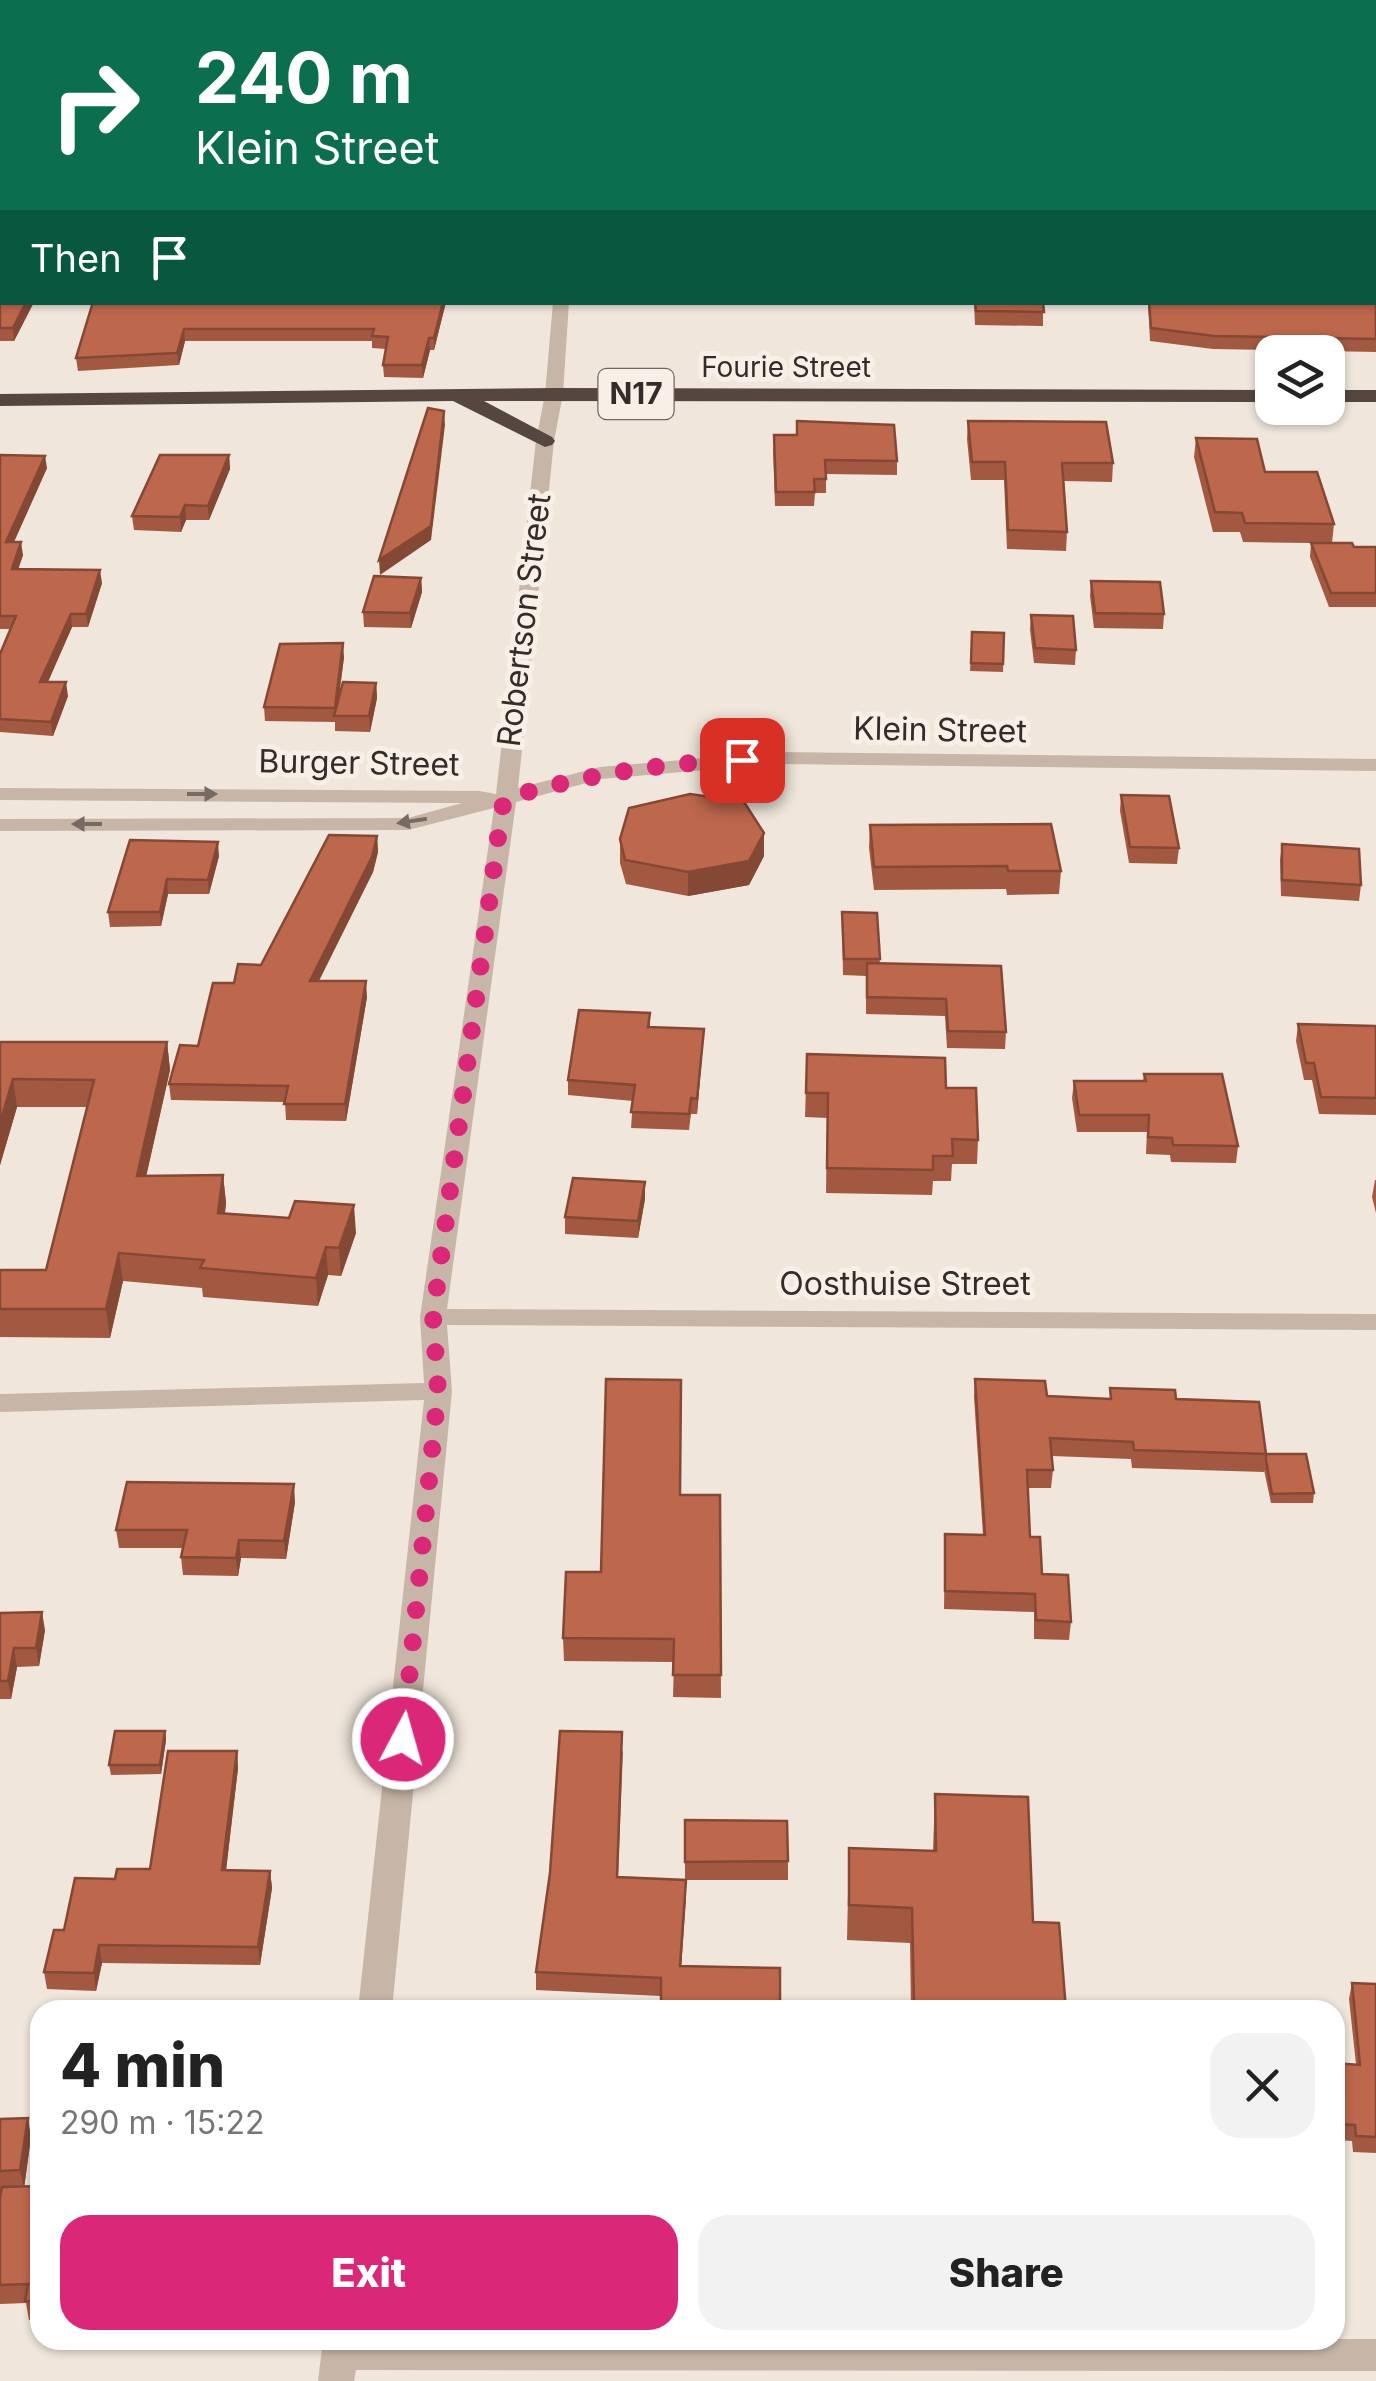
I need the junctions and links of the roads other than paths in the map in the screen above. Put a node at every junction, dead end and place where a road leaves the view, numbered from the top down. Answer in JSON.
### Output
{"nodes":[{"id":1,"x":561,"y":305,"type":"edge"},
{"id":2,"x":554,"y":394,"type":"junction"},
{"id":3,"x":459,"y":395,"type":"junction"},
{"id":4,"x":1255,"y":396,"type":"edge"},
{"id":5,"x":1345,"y":396,"type":"edge"},
{"id":6,"x":1376,"y":396,"type":"edge"},
{"id":7,"x":0,"y":400,"type":"edge"},
{"id":8,"x":545,"y":441,"type":"junction"},
{"id":9,"x":1376,"y":765,"type":"edge"},
{"id":10,"x":0,"y":794,"type":"edge"},
{"id":11,"x":506,"y":798,"type":"junction"},
{"id":12,"x":0,"y":825,"type":"edge"},
{"id":13,"x":433,"y":1316,"type":"junction"},
{"id":14,"x":1376,"y":1322,"type":"edge"},
{"id":15,"x":438,"y":1391,"type":"junction"},
{"id":16,"x":0,"y":1403,"type":"edge"},
{"id":17,"x":376,"y":2000,"type":"edge"},
{"id":18,"x":1376,"y":2356,"type":"edge"},
{"id":19,"x":339,"y":2358,"type":"edge"}],
"edges":[{"from":1,"to":2,"type":"street","name":"Robertson Street"},
{"from":2,"to":3,"type":"highway","name":"Fourie Street","number":"N17"},
{"from":2,"to":4,"type":"highway","name":"Fourie Street","number":"N17"},
{"from":2,"to":8,"type":"street","name":"Robertson Street"},
{"from":3,"to":7,"type":"highway","name":"Fourie Street","number":"N17"},
{"from":3,"to":8,"type":"highway"},
{"from":5,"to":6,"type":"highway"},
{"from":8,"to":11,"type":"street","name":"Robertson Street"},
{"from":9,"to":11,"type":"street","name":"Klein Street"},
{"from":10,"to":11,"type":"street","name":"Burger Street","one_way":true},
{"from":11,"to":12,"type":"street","name":"Burger Street","one_way":true},
{"from":11,"to":13,"type":"street","name":"Robertson Street"},
{"from":13,"to":14,"type":"street","name":"Oosthuise Street"},
{"from":13,"to":15,"type":"street","name":"Robertson Street"},
{"from":15,"to":16,"type":"street"},
{"from":15,"to":17,"type":"street","name":"Robertson Street"},
{"from":18,"to":19,"type":"street"}]}
